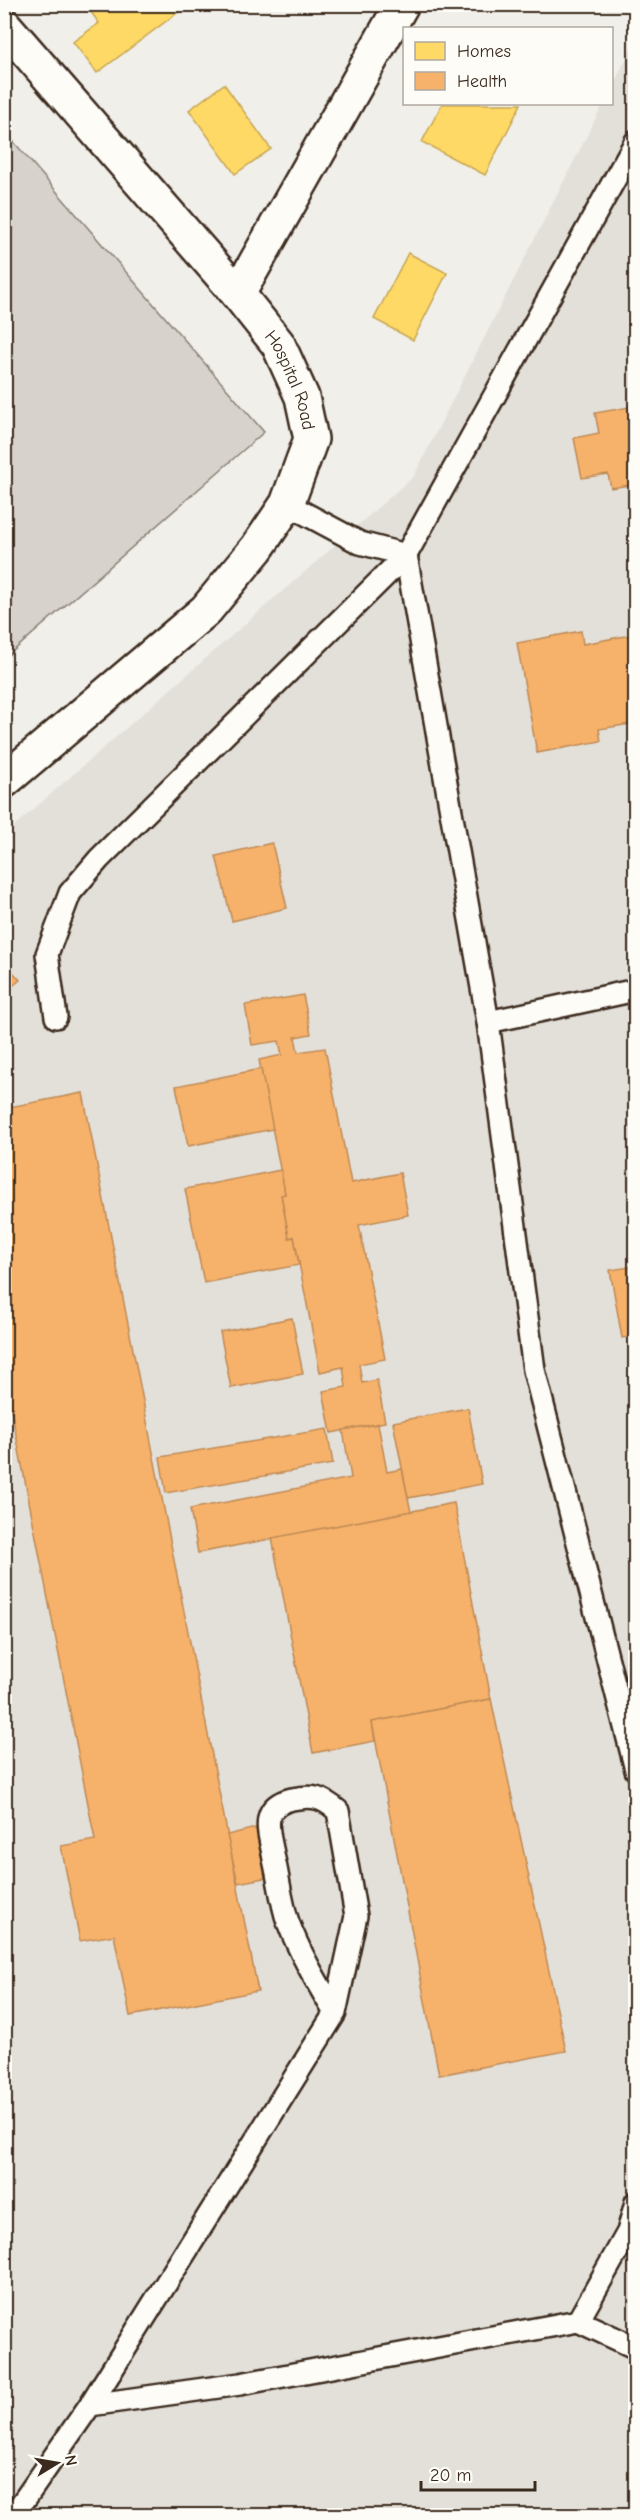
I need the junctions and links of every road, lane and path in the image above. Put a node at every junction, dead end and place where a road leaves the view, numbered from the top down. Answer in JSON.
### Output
{"nodes":[{"id":1,"x":402,"y":4,"type":"edge"},
{"id":2,"x":4,"y":25,"type":"edge"},
{"id":3,"x":636,"y":141,"type":"edge"},
{"id":4,"x":237,"y":294,"type":"junction"},
{"id":5,"x":287,"y":504,"type":"junction"},
{"id":6,"x":406,"y":555,"type":"junction"},
{"id":7,"x":4,"y":781,"type":"edge"},
{"id":8,"x":636,"y":990,"type":"edge"},
{"id":9,"x":56,"y":1017,"type":"dead end"},
{"id":10,"x":488,"y":1022,"type":"junction"},
{"id":11,"x":636,"y":1770,"type":"edge"},
{"id":12,"x":335,"y":2013,"type":"junction"},
{"id":13,"x":636,"y":2202,"type":"edge"},
{"id":14,"x":578,"y":2321,"type":"junction"},
{"id":15,"x":636,"y":2348,"type":"edge"},
{"id":16,"x":90,"y":2404,"type":"junction"},
{"id":17,"x":13,"y":2516,"type":"edge"}],
"edges":[{"from":1,"to":4,"type":"street"},
{"from":2,"to":4,"type":"street","name":"Hospital Road"},
{"from":3,"to":6,"type":"lane"},
{"from":4,"to":5,"type":"street","name":"Hospital Road"},
{"from":5,"to":6,"type":"lane"},
{"from":5,"to":7,"type":"street","name":"Hospital Road"},
{"from":6,"to":9,"type":"lane"},
{"from":6,"to":10,"type":"lane"},
{"from":8,"to":10,"type":"lane"},
{"from":10,"to":11,"type":"lane"},
{"from":12,"to":12,"type":"lane"},
{"from":12,"to":16,"type":"lane"},
{"from":13,"to":14,"type":"lane"},
{"from":14,"to":15,"type":"lane"},
{"from":14,"to":16,"type":"lane"},
{"from":16,"to":17,"type":"lane"}]}
